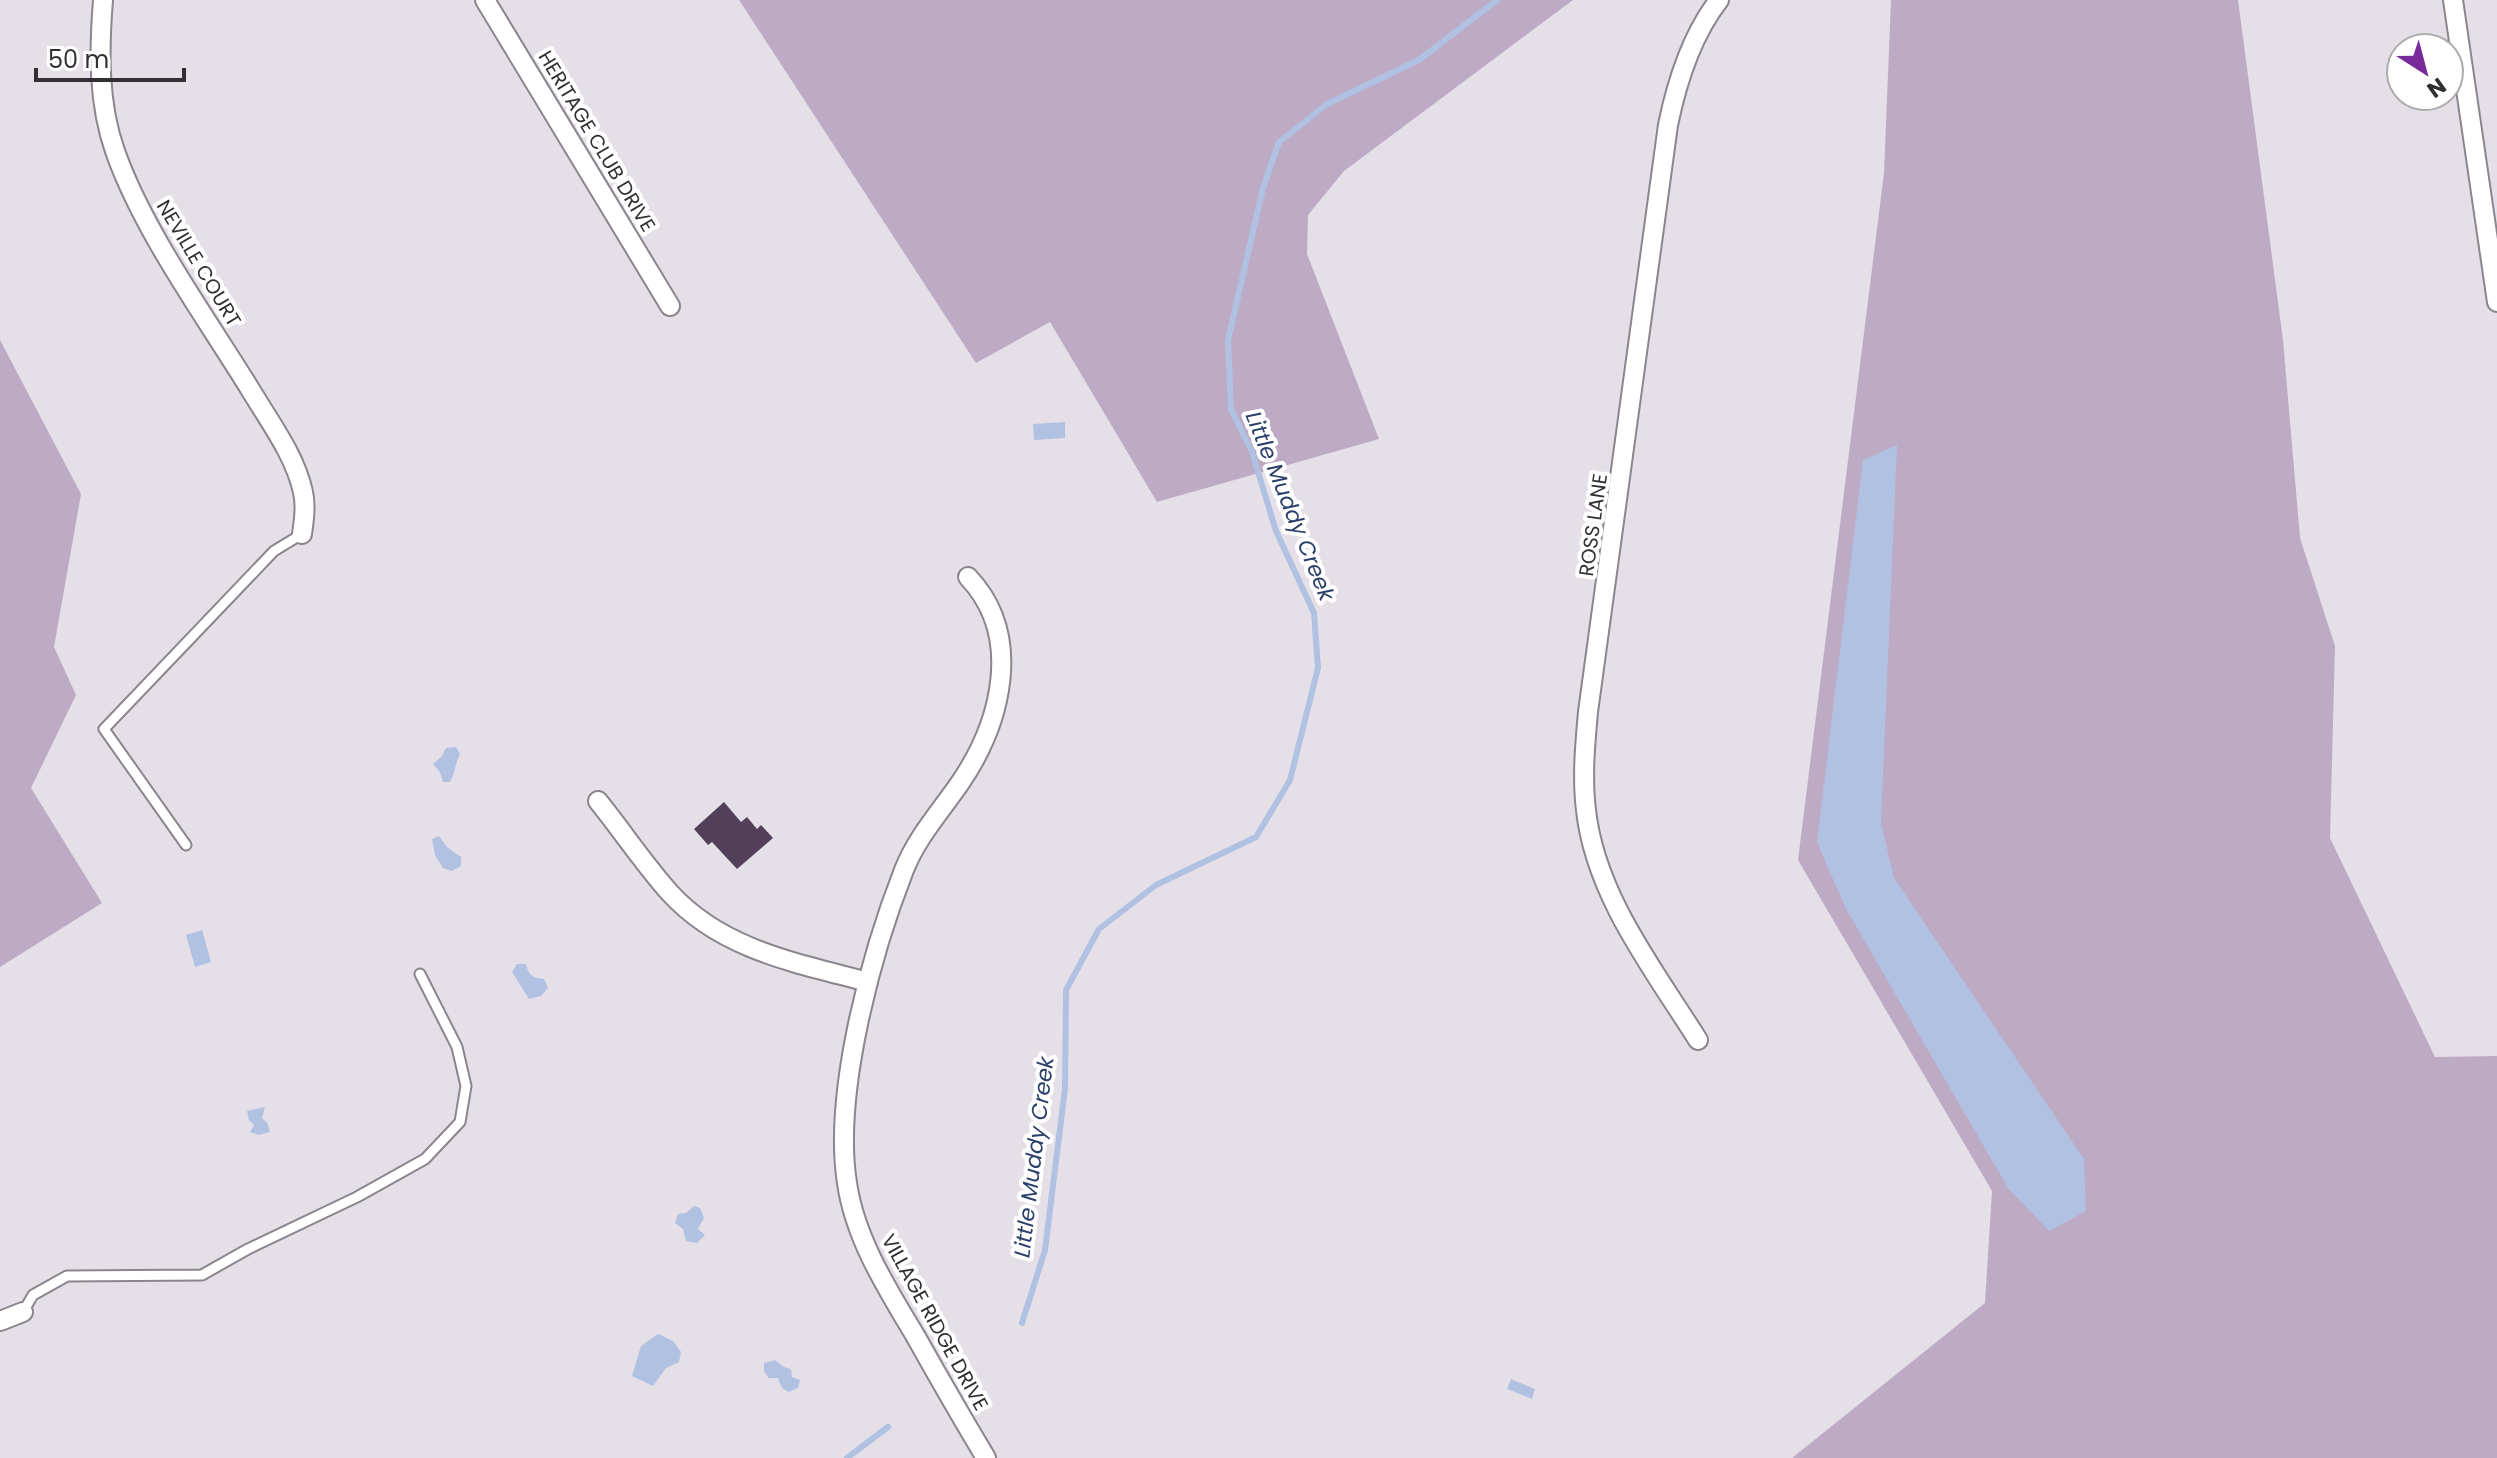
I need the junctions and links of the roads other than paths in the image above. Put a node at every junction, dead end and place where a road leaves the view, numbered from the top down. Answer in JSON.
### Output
{"nodes":[{"id":1,"x":103,"y":0,"type":"edge"},
{"id":2,"x":485,"y":0,"type":"edge"},
{"id":3,"x":1719,"y":0,"type":"edge"},
{"id":4,"x":2453,"y":0,"type":"edge"},
{"id":5,"x":2497,"y":302,"type":"edge"},
{"id":6,"x":670,"y":306,"type":"dead end"},
{"id":7,"x":302,"y":534,"type":"joint"},
{"id":8,"x":968,"y":577,"type":"dead end"},
{"id":9,"x":598,"y":801,"type":"dead end"},
{"id":10,"x":186,"y":845,"type":"dead end"},
{"id":11,"x":420,"y":974,"type":"dead end"},
{"id":12,"x":868,"y":982,"type":"junction"},
{"id":13,"x":1698,"y":1040,"type":"dead end"},
{"id":14,"x":23,"y":1312,"type":"joint"},
{"id":15,"x":0,"y":1321,"type":"edge"},
{"id":16,"x":986,"y":1458,"type":"edge"}],
"edges":[{"from":1,"to":7,"type":"street","name":"NEVILLE COURT"},
{"from":2,"to":6,"type":"street","name":"HERITAGE CLUB DRIVE"},
{"from":3,"to":13,"type":"street","name":"ROSS LANE"},
{"from":4,"to":5,"type":"street"},
{"from":7,"to":10,"type":"lane"},
{"from":8,"to":12,"type":"street","name":"VILLAGE RIDGE DRIVE"},
{"from":9,"to":12,"type":"street"},
{"from":11,"to":14,"type":"lane"},
{"from":12,"to":16,"type":"street","name":"VILLAGE RIDGE DRIVE"},
{"from":14,"to":15,"type":"street"}]}
